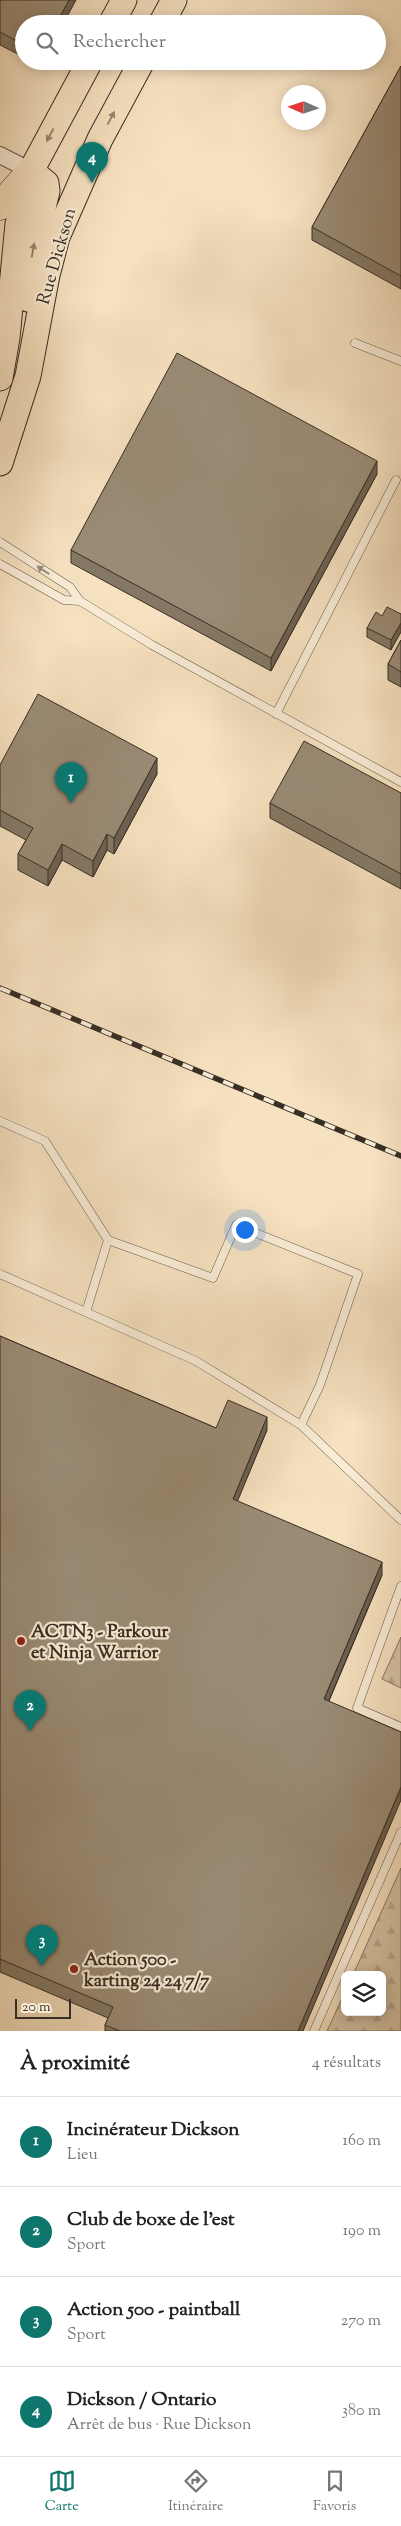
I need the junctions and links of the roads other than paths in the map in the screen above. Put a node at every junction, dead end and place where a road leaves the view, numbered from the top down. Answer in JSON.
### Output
{"nodes":[{"id":1,"x":124,"y":0,"type":"edge"},
{"id":2,"x":174,"y":0,"type":"edge"},
{"id":3,"x":116,"y":15,"type":"edge"},
{"id":4,"x":166,"y":15,"type":"edge"},
{"id":5,"x":85,"y":70,"type":"edge"},
{"id":6,"x":137,"y":70,"type":"edge"},
{"id":7,"x":0,"y":155,"type":"edge"},
{"id":8,"x":31,"y":171,"type":"junction"},
{"id":9,"x":0,"y":206,"type":"edge"},
{"id":10,"x":355,"y":343,"type":"dead end"},
{"id":11,"x":401,"y":361,"type":"edge"},
{"id":12,"x":0,"y":378,"type":"edge"},
{"id":13,"x":20,"y":403,"type":"junction"},
{"id":14,"x":0,"y":463,"type":"edge"},
{"id":15,"x":396,"y":480,"type":"dead end"},
{"id":16,"x":0,"y":542,"type":"edge"},
{"id":17,"x":0,"y":564,"type":"edge"},
{"id":18,"x":80,"y":601,"type":"junction"},
{"id":19,"x":276,"y":714,"type":"junction"},
{"id":20,"x":401,"y":782,"type":"edge"},
{"id":21,"x":0,"y":1122,"type":"edge"},
{"id":22,"x":108,"y":1240,"type":"junction"},
{"id":23,"x":0,"y":1274,"type":"edge"},
{"id":24,"x":86,"y":1312,"type":"junction"},
{"id":25,"x":301,"y":1425,"type":"junction"},
{"id":26,"x":401,"y":1520,"type":"edge"},
{"id":27,"x":401,"y":1586,"type":"edge"},
{"id":28,"x":401,"y":1727,"type":"edge"},
{"id":29,"x":401,"y":1832,"type":"edge"},
{"id":30,"x":314,"y":2031,"type":"edge"}],
"edges":[{"from":1,"to":3,"type":"main road"},
{"from":2,"to":4,"type":"main road"},
{"from":5,"to":8,"type":"main road","name":"Rue Dickson","one_way":true},
{"from":13,"to":6,"type":"main road","name":"Rue Dickson","one_way":true},
{"from":7,"to":8,"type":"street"},
{"from":8,"to":9,"type":"highway"},
{"from":8,"to":12,"type":"main road","name":"Rue Dickson"},
{"from":13,"to":8,"type":"main road","one_way":true},
{"from":10,"to":11,"type":"lane"},
{"from":13,"to":14,"type":"main road","name":"Rue Dickson"},
{"from":15,"to":19,"type":"lane"},
{"from":18,"to":16,"type":"lane","one_way":true},
{"from":17,"to":18,"type":"lane"},
{"from":18,"to":19,"type":"lane"},
{"from":19,"to":20,"type":"lane"},
{"from":21,"to":22,"type":"lane"},
{"from":22,"to":24,"type":"lane"},
{"from":22,"to":25,"type":"lane"},
{"from":23,"to":24,"type":"lane"},
{"from":24,"to":25,"type":"lane"},
{"from":25,"to":26,"type":"lane"},
{"from":27,"to":28,"type":"lane"},
{"from":29,"to":30,"type":"lane"}]}
